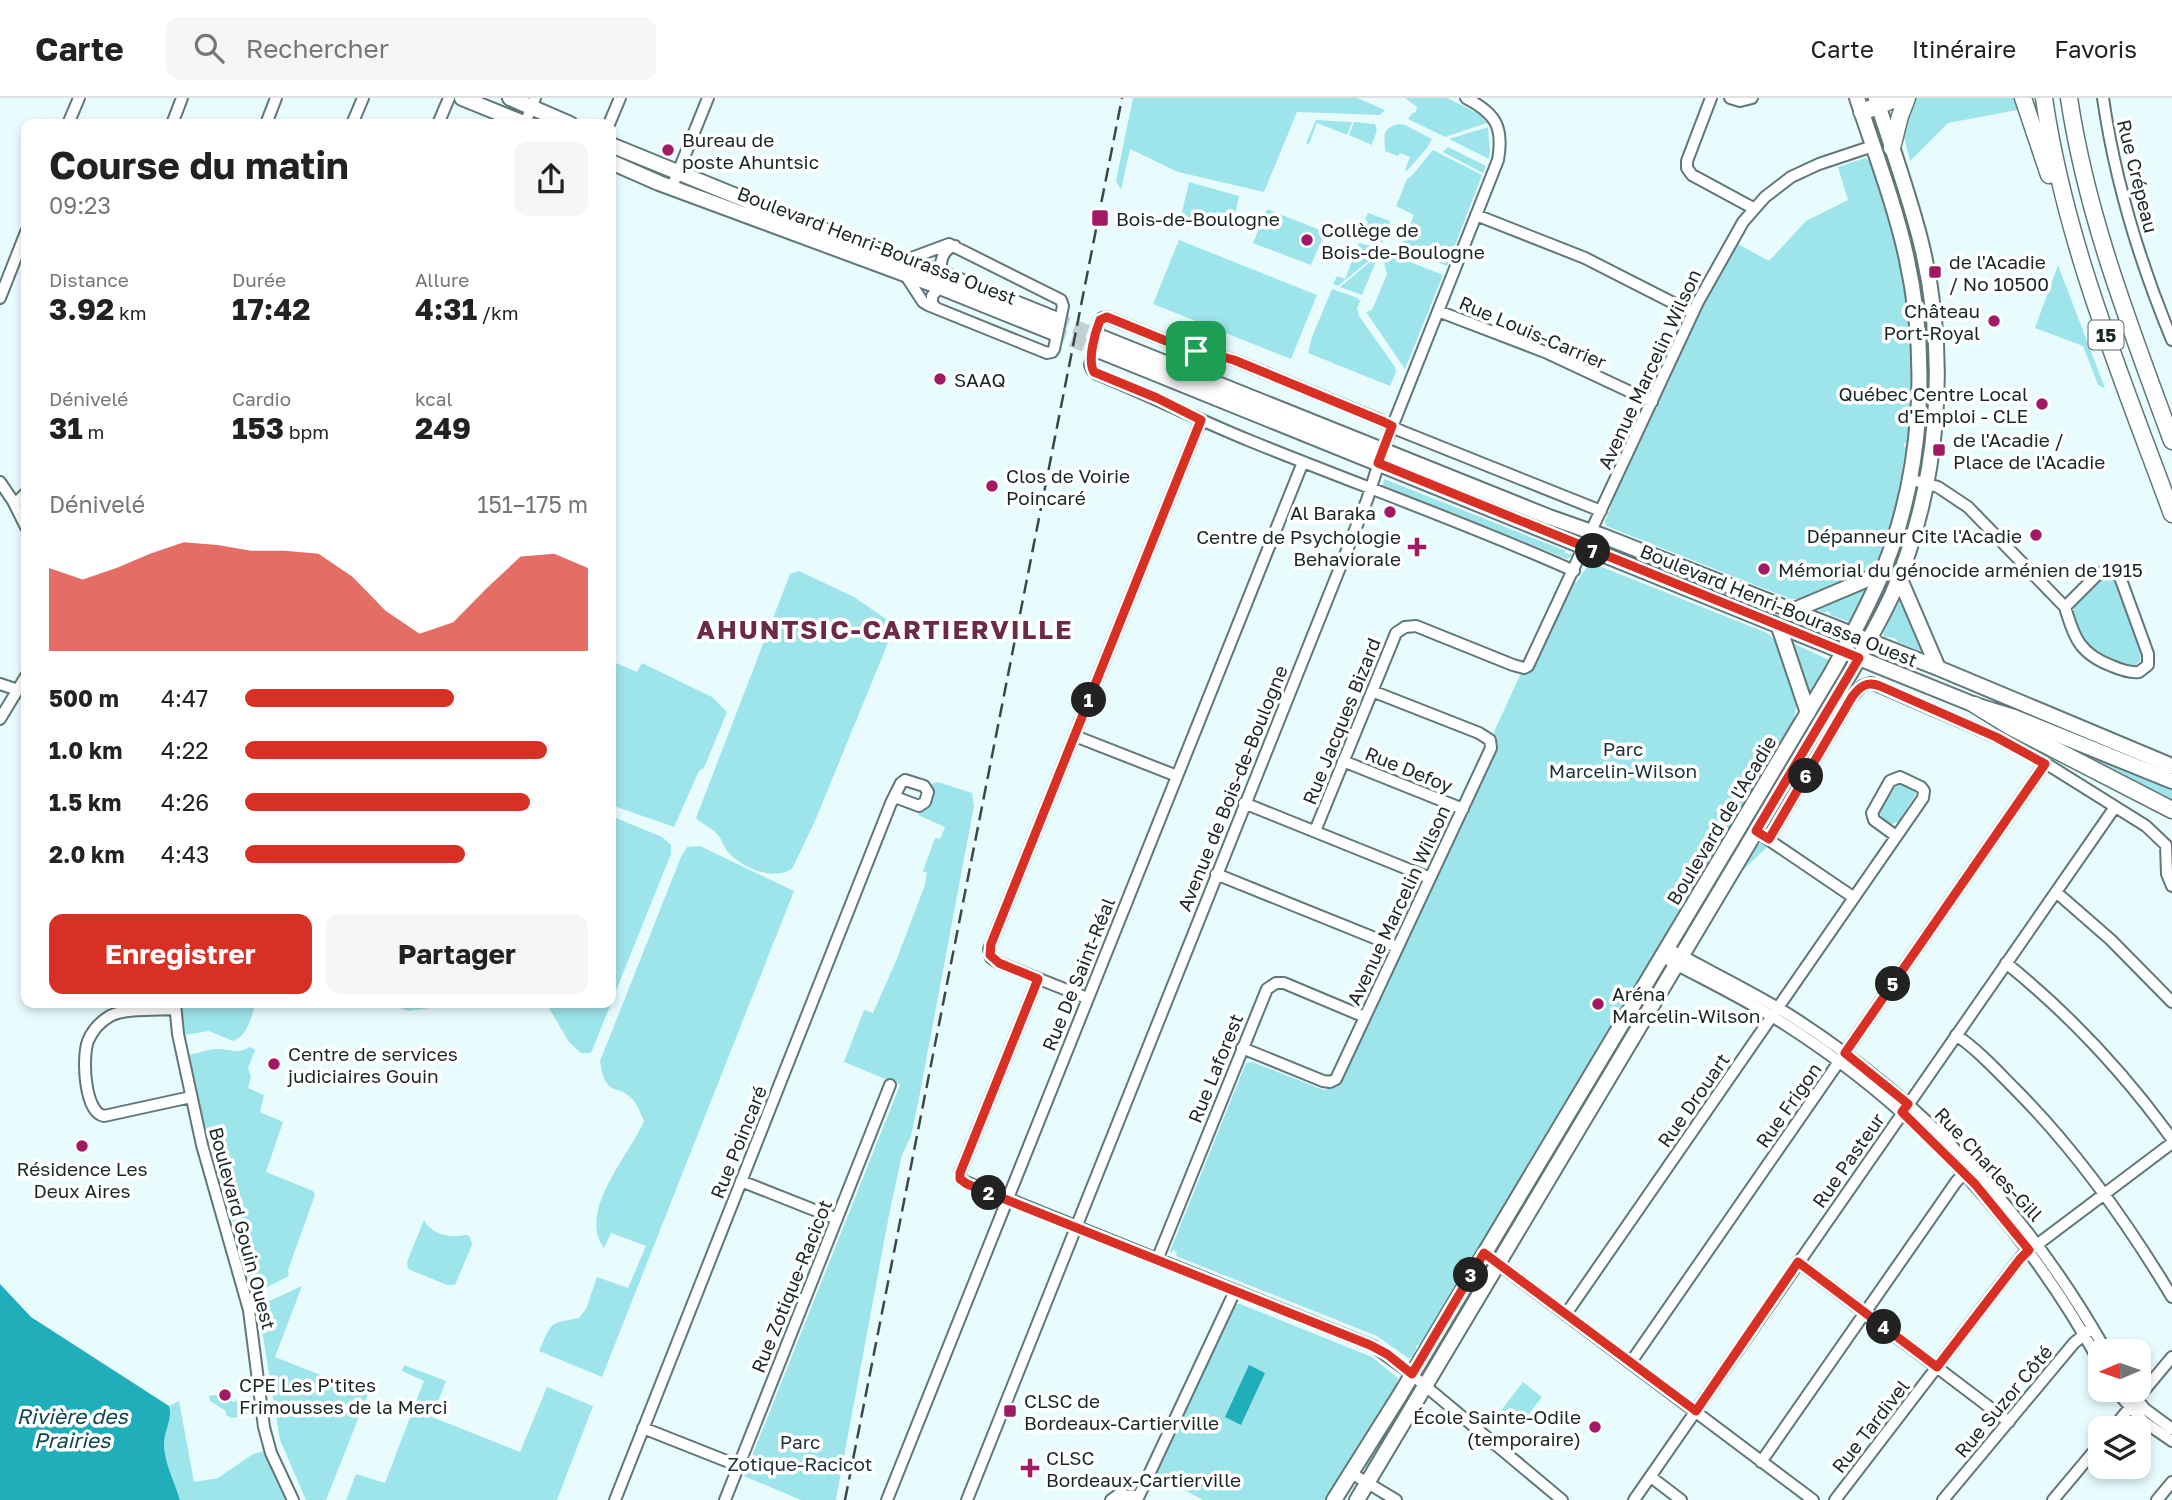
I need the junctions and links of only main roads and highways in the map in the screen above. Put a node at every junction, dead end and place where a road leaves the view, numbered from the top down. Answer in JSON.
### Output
{"nodes":[{"id":1,"x":462,"y":98,"type":"edge"},
{"id":2,"x":510,"y":98,"type":"edge"},
{"id":3,"x":1898,"y":98,"type":"edge"},
{"id":4,"x":1906,"y":98,"type":"edge"},
{"id":5,"x":2023,"y":98,"type":"edge"},
{"id":6,"x":2044,"y":98,"type":"edge"},
{"id":7,"x":2069,"y":98,"type":"edge"},
{"id":8,"x":1877,"y":102,"type":"edge"},
{"id":9,"x":534,"y":103,"type":"edge"},
{"id":10,"x":1859,"y":105,"type":"edge"},
{"id":11,"x":513,"y":119,"type":"edge"},
{"id":12,"x":561,"y":119,"type":"edge"},
{"id":13,"x":616,"y":148,"type":"edge"},
{"id":14,"x":1892,"y":148,"type":"junction"},
{"id":15,"x":616,"y":163,"type":"edge"},
{"id":16,"x":675,"y":181,"type":"junction"},
{"id":17,"x":2080,"y":257,"type":"junction"},
{"id":18,"x":1926,"y":261,"type":"junction"},
{"id":19,"x":1908,"y":265,"type":"junction"},
{"id":20,"x":940,"y":280,"type":"junction"},
{"id":21,"x":1054,"y":326,"type":"tunnel mouth"},
{"id":22,"x":1101,"y":345,"type":"tunnel mouth"},
{"id":23,"x":2172,"y":442,"type":"edge"},
{"id":24,"x":1380,"y":456,"type":"junction"},
{"id":25,"x":2172,"y":514,"type":"edge"},
{"id":26,"x":1882,"y":573,"type":"junction"},
{"id":27,"x":1899,"y":577,"type":"junction"},
{"id":28,"x":1792,"y":611,"type":"junction"},
{"id":29,"x":1779,"y":627,"type":"junction"},
{"id":30,"x":1853,"y":635,"type":"junction"},
{"id":31,"x":1869,"y":641,"type":"junction"},
{"id":32,"x":1844,"y":652,"type":"junction"},
{"id":33,"x":1859,"y":658,"type":"junction"},
{"id":34,"x":1938,"y":668,"type":"junction"},
{"id":35,"x":1975,"y":705,"type":"junction"},
{"id":36,"x":1808,"y":713,"type":"junction"},
{"id":37,"x":2172,"y":766,"type":"edge"},
{"id":38,"x":2172,"y":780,"type":"edge"},
{"id":39,"x":2172,"y":810,"type":"edge"},
{"id":40,"x":1334,"y":1500,"type":"edge"},
{"id":41,"x":1357,"y":1500,"type":"edge"}],
"edges":[{"from":1,"to":11,"type":"main road"},
{"from":2,"to":9,"type":"main road"},
{"from":3,"to":8,"type":"highway"},
{"from":4,"to":14,"type":"highway"},
{"from":5,"to":17,"type":"highway"},
{"from":6,"to":17,"type":"highway","number":"15"},
{"from":7,"to":23,"type":"highway","number":"15"},
{"from":8,"to":10,"type":"highway"},
{"from":8,"to":14,"type":"main road","name":"Boulevard de l'Acadie"},
{"from":9,"to":12,"type":"main road"},
{"from":10,"to":19,"type":"main road","name":"Boulevard de l'Acadie"},
{"from":13,"to":16,"type":"main road","name":"Boulevard Henri-Bourassa Ouest"},
{"from":14,"to":18,"type":"main road","name":"Boulevard de l'Acadie"},
{"from":15,"to":16,"type":"main road","name":"Boulevard Henri-Bourassa Ouest"},
{"from":16,"to":20,"type":"main road","name":"Boulevard Henri-Bourassa Ouest"},
{"from":16,"to":20,"type":"main road","name":"Boulevard Henri-Bourassa Ouest"},
{"from":17,"to":25,"type":"highway","number":"15"},
{"from":18,"to":19,"type":"main road"},
{"from":18,"to":27,"type":"main road","name":"Boulevard de l'Acadie"},
{"from":19,"to":26,"type":"main road","name":"Boulevard de l'Acadie"},
{"from":20,"to":21,"type":"main road","name":"Boulevard Henri-Bourassa Ouest"},
{"from":22,"to":24,"type":"main road","name":"Boulevard Henri-Bourassa Ouest"},
{"from":24,"to":28,"type":"main road","name":"Boulevard Henri-Bourassa Ouest"},
{"from":24,"to":29,"type":"main road","name":"Boulevard Henri-Bourassa Ouest"},
{"from":26,"to":28,"type":"main road"},
{"from":26,"to":30,"type":"main road","name":"Boulevard de l'Acadie"},
{"from":27,"to":31,"type":"main road","name":"Boulevard de l'Acadie"},
{"from":27,"to":34,"type":"main road"},
{"from":28,"to":30,"type":"main road","name":"Boulevard Henri-Bourassa Ouest"},
{"from":29,"to":32,"type":"main road","name":"Boulevard Henri-Bourassa Ouest"},
{"from":29,"to":36,"type":"main road"},
{"from":30,"to":31,"type":"main road","name":"Boulevard Henri-Bourassa Ouest"},
{"from":30,"to":32,"type":"main road","name":"Boulevard de l'Acadie"},
{"from":31,"to":33,"type":"main road","name":"Boulevard de l'Acadie"},
{"from":31,"to":34,"type":"main road","name":"Boulevard Henri-Bourassa Ouest"},
{"from":32,"to":33,"type":"main road","name":"Boulevard Henri-Bourassa Ouest"},
{"from":32,"to":36,"type":"main road","name":"Boulevard de l'Acadie"},
{"from":33,"to":35,"type":"main road","name":"Boulevard Henri-Bourassa Ouest"},
{"from":33,"to":41,"type":"main road","name":"Boulevard de l'Acadie"},
{"from":34,"to":37,"type":"main road","name":"Boulevard Henri-Bourassa Ouest"},
{"from":35,"to":38,"type":"main road","name":"Boulevard Henri-Bourassa Ouest"},
{"from":35,"to":39,"type":"highway"},
{"from":36,"to":40,"type":"main road","name":"Boulevard de l'Acadie"}]}
